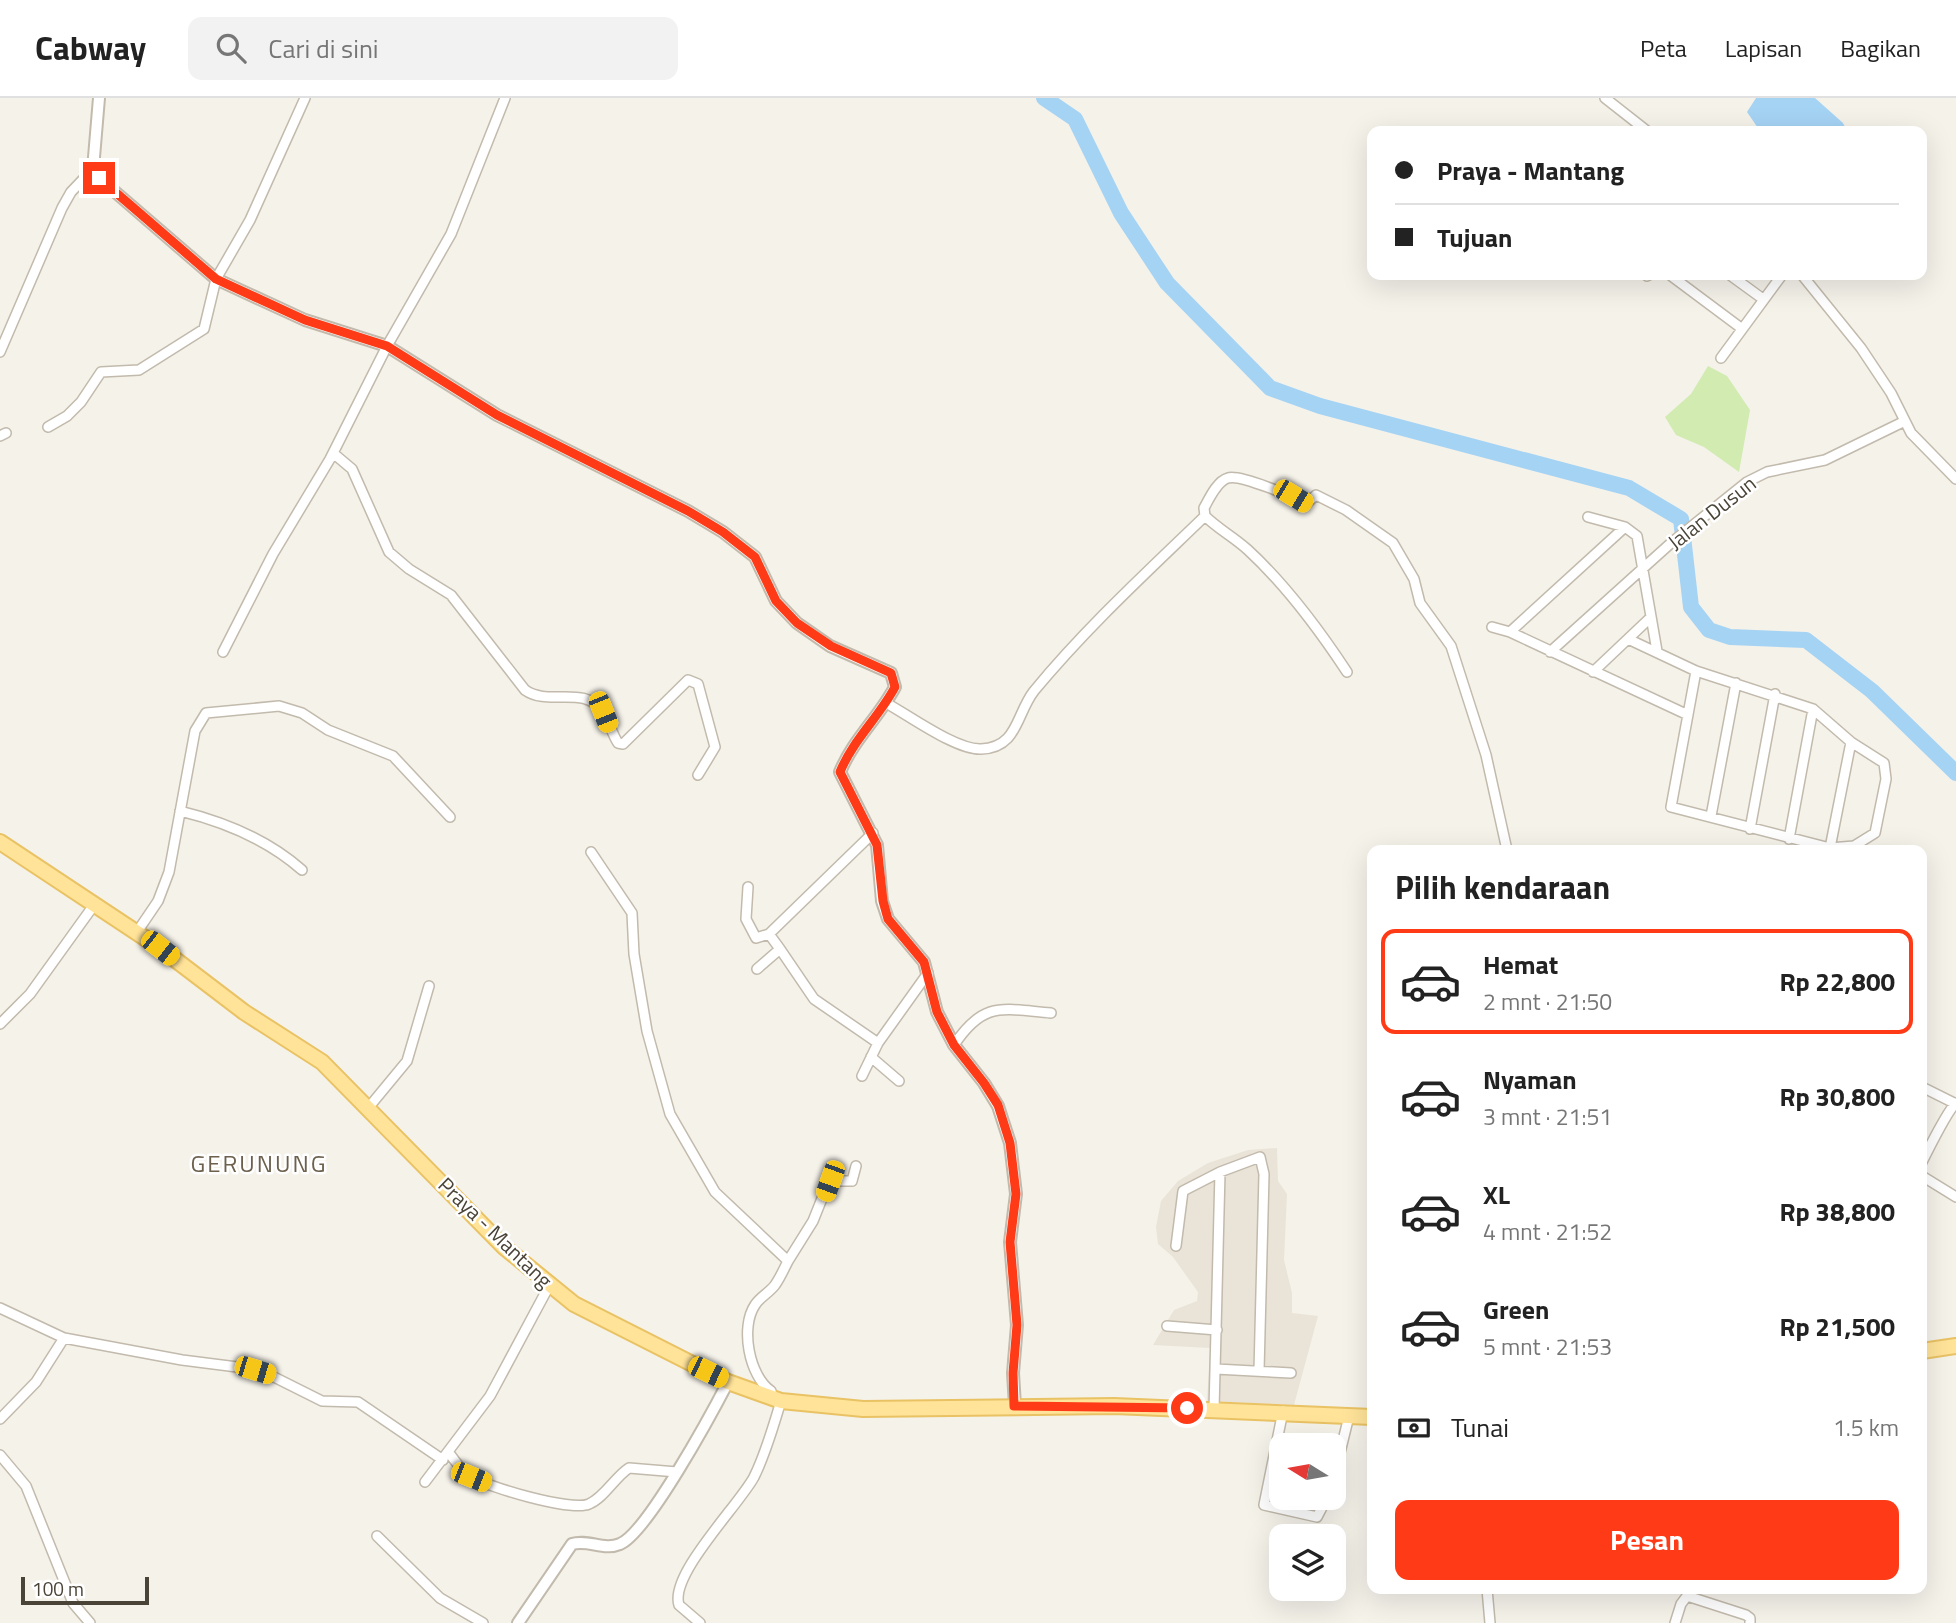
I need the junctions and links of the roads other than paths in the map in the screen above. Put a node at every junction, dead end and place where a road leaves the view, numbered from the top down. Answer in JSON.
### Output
{"nodes":[{"id":1,"x":99,"y":98,"type":"edge"},
{"id":2,"x":305,"y":98,"type":"edge"},
{"id":3,"x":505,"y":98,"type":"edge"},
{"id":4,"x":1605,"y":98,"type":"edge"},
{"id":5,"x":1641,"y":126,"type":"edge"},
{"id":6,"x":93,"y":169,"type":"junction"},
{"id":7,"x":216,"y":279,"type":"junction"},
{"id":8,"x":1677,"y":280,"type":"edge"},
{"id":9,"x":1737,"y":280,"type":"edge"},
{"id":10,"x":1778,"y":280,"type":"edge"},
{"id":11,"x":1806,"y":280,"type":"edge"},
{"id":12,"x":1763,"y":299,"type":"junction"},
{"id":13,"x":1741,"y":328,"type":"junction"},
{"id":14,"x":387,"y":346,"type":"junction"},
{"id":15,"x":0,"y":351,"type":"edge"},
{"id":16,"x":1721,"y":358,"type":"dead end"},
{"id":17,"x":1905,"y":421,"type":"junction"},
{"id":18,"x":48,"y":426,"type":"dead end"},
{"id":19,"x":333,"y":453,"type":"junction"},
{"id":20,"x":1956,"y":479,"type":"edge"},
{"id":21,"x":1205,"y":516,"type":"junction"},
{"id":22,"x":1588,"y":517,"type":"dead end"},
{"id":23,"x":1625,"y":527,"type":"junction"},
{"id":24,"x":1642,"y":571,"type":"junction"},
{"id":25,"x":1650,"y":618,"type":"junction"},
{"id":26,"x":1492,"y":627,"type":"dead end"},
{"id":27,"x":1510,"y":632,"type":"junction"},
{"id":28,"x":1628,"y":639,"type":"junction"},
{"id":29,"x":223,"y":652,"type":"dead end"},
{"id":30,"x":1550,"y":652,"type":"junction"},
{"id":31,"x":1657,"y":652,"type":"junction"},
{"id":32,"x":1593,"y":671,"type":"junction"},
{"id":33,"x":1696,"y":671,"type":"junction"},
{"id":34,"x":1347,"y":672,"type":"dead end"},
{"id":35,"x":1736,"y":683,"type":"junction"},
{"id":36,"x":1775,"y":694,"type":"junction"},
{"id":37,"x":886,"y":704,"type":"junction"},
{"id":38,"x":1813,"y":709,"type":"junction"},
{"id":39,"x":1688,"y":715,"type":"junction"},
{"id":40,"x":1851,"y":742,"type":"junction"},
{"id":41,"x":698,"y":775,"type":"dead end"},
{"id":42,"x":180,"y":811,"type":"junction"},
{"id":43,"x":1711,"y":816,"type":"junction"},
{"id":44,"x":450,"y":817,"type":"dead end"},
{"id":45,"x":1750,"y":829,"type":"junction"},
{"id":46,"x":873,"y":833,"type":"junction"},
{"id":47,"x":1789,"y":839,"type":"junction"},
{"id":48,"x":0,"y":842,"type":"edge"},
{"id":49,"x":1506,"y":845,"type":"edge"},
{"id":50,"x":1816,"y":845,"type":"edge"},
{"id":51,"x":1831,"y":845,"type":"edge"},
{"id":52,"x":1856,"y":845,"type":"edge"},
{"id":53,"x":591,"y":852,"type":"dead end"},
{"id":54,"x":302,"y":870,"type":"dead end"},
{"id":55,"x":748,"y":887,"type":"dead end"},
{"id":56,"x":94,"y":905,"type":"junction"},
{"id":57,"x":137,"y":932,"type":"junction"},
{"id":58,"x":769,"y":934,"type":"junction"},
{"id":59,"x":780,"y":948,"type":"junction"},
{"id":60,"x":757,"y":969,"type":"dead end"},
{"id":61,"x":928,"y":972,"type":"junction"},
{"id":62,"x":429,"y":986,"type":"dead end"},
{"id":63,"x":1051,"y":1013,"type":"dead end"},
{"id":64,"x":0,"y":1024,"type":"edge"},
{"id":65,"x":878,"y":1043,"type":"junction"},
{"id":66,"x":954,"y":1045,"type":"junction"},
{"id":67,"x":871,"y":1057,"type":"junction"},
{"id":68,"x":862,"y":1076,"type":"dead end"},
{"id":69,"x":899,"y":1081,"type":"dead end"},
{"id":70,"x":1927,"y":1090,"type":"edge"},
{"id":71,"x":1956,"y":1104,"type":"edge"},
{"id":72,"x":369,"y":1107,"type":"junction"},
{"id":73,"x":1927,"y":1154,"type":"edge"},
{"id":74,"x":856,"y":1166,"type":"dead end"},
{"id":75,"x":1220,"y":1172,"type":"junction"},
{"id":76,"x":1927,"y":1179,"type":"edge"},
{"id":77,"x":1956,"y":1197,"type":"edge"},
{"id":78,"x":1177,"y":1247,"type":"dead end"},
{"id":79,"x":788,"y":1261,"type":"junction"},
{"id":80,"x":549,"y":1286,"type":"junction"},
{"id":81,"x":0,"y":1308,"type":"edge"},
{"id":82,"x":1167,"y":1326,"type":"dead end"},
{"id":83,"x":1217,"y":1330,"type":"junction"},
{"id":84,"x":64,"y":1338,"type":"junction"},
{"id":85,"x":1956,"y":1346,"type":"edge"},
{"id":86,"x":1927,"y":1350,"type":"edge"},
{"id":87,"x":1216,"y":1369,"type":"junction"},
{"id":88,"x":1259,"y":1371,"type":"junction"},
{"id":89,"x":1291,"y":1373,"type":"dead end"},
{"id":90,"x":728,"y":1382,"type":"junction"},
{"id":91,"x":776,"y":1400,"type":"junction"},
{"id":92,"x":1014,"y":1406,"type":"junction"},
{"id":93,"x":1214,"y":1410,"type":"junction"},
{"id":94,"x":1283,"y":1411,"type":"junction"},
{"id":95,"x":1349,"y":1416,"type":"junction"},
{"id":96,"x":1367,"y":1417,"type":"edge"},
{"id":97,"x":0,"y":1419,"type":"edge"},
{"id":98,"x":1279,"y":1433,"type":"edge"},
{"id":99,"x":1345,"y":1433,"type":"edge"},
{"id":100,"x":0,"y":1455,"type":"edge"},
{"id":101,"x":446,"y":1456,"type":"junction"},
{"id":102,"x":677,"y":1472,"type":"junction"},
{"id":103,"x":1269,"y":1480,"type":"edge"},
{"id":104,"x":425,"y":1482,"type":"dead end"},
{"id":105,"x":1269,"y":1506,"type":"edge"},
{"id":106,"x":1286,"y":1510,"type":"edge"},
{"id":107,"x":1321,"y":1510,"type":"edge"},
{"id":108,"x":377,"y":1535,"type":"dead end"},
{"id":109,"x":1487,"y":1594,"type":"edge"},
{"id":110,"x":90,"y":1623,"type":"edge"},
{"id":111,"x":483,"y":1623,"type":"edge"},
{"id":112,"x":518,"y":1623,"type":"edge"},
{"id":113,"x":700,"y":1623,"type":"edge"},
{"id":114,"x":1490,"y":1623,"type":"edge"},
{"id":115,"x":1675,"y":1623,"type":"edge"},
{"id":116,"x":1750,"y":1623,"type":"edge"}],
"edges":[{"from":1,"to":6,"type":"street"},
{"from":2,"to":7,"type":"street"},
{"from":3,"to":14,"type":"street"},
{"from":4,"to":5,"type":"street"},
{"from":6,"to":7,"type":"street"},
{"from":6,"to":15,"type":"street"},
{"from":7,"to":14,"type":"street"},
{"from":7,"to":18,"type":"street"},
{"from":8,"to":13,"type":"street"},
{"from":9,"to":12,"type":"street"},
{"from":10,"to":12,"type":"street"},
{"from":11,"to":17,"type":"street"},
{"from":12,"to":13,"type":"street"},
{"from":13,"to":16,"type":"street"},
{"from":14,"to":19,"type":"street"},
{"from":14,"to":37,"type":"street"},
{"from":17,"to":20,"type":"street"},
{"from":17,"to":24,"type":"street","name":"Jalan Dusun"},
{"from":19,"to":29,"type":"street"},
{"from":19,"to":41,"type":"street"},
{"from":21,"to":34,"type":"street"},
{"from":21,"to":37,"type":"street"},
{"from":21,"to":49,"type":"street"},
{"from":22,"to":23,"type":"street"},
{"from":23,"to":24,"type":"street"},
{"from":23,"to":27,"type":"street"},
{"from":24,"to":25,"type":"street"},
{"from":24,"to":30,"type":"street","name":"Jalan Dusun"},
{"from":25,"to":28,"type":"street"},
{"from":25,"to":31,"type":"street"},
{"from":26,"to":27,"type":"street"},
{"from":27,"to":30,"type":"street"},
{"from":28,"to":31,"type":"street"},
{"from":28,"to":32,"type":"street"},
{"from":30,"to":32,"type":"street"},
{"from":31,"to":33,"type":"street"},
{"from":32,"to":39,"type":"street"},
{"from":33,"to":35,"type":"street"},
{"from":33,"to":39,"type":"street"},
{"from":35,"to":36,"type":"street"},
{"from":35,"to":43,"type":"street"},
{"from":36,"to":38,"type":"street"},
{"from":36,"to":45,"type":"street"},
{"from":37,"to":46,"type":"street"},
{"from":38,"to":40,"type":"street"},
{"from":38,"to":47,"type":"street"},
{"from":39,"to":43,"type":"street"},
{"from":40,"to":51,"type":"street"},
{"from":40,"to":52,"type":"street"},
{"from":42,"to":44,"type":"street"},
{"from":42,"to":54,"type":"street"},
{"from":42,"to":57,"type":"street"},
{"from":43,"to":45,"type":"street"},
{"from":45,"to":47,"type":"street"},
{"from":46,"to":58,"type":"street"},
{"from":46,"to":61,"type":"street"},
{"from":47,"to":50,"type":"street"},
{"from":48,"to":56,"type":"main road","name":"Praya - Mantang"},
{"from":53,"to":79,"type":"street"},
{"from":55,"to":58,"type":"street"},
{"from":56,"to":57,"type":"main road","name":"Praya - Mantang"},
{"from":56,"to":64,"type":"street"},
{"from":57,"to":72,"type":"main road","name":"Praya - Mantang"},
{"from":58,"to":59,"type":"street"},
{"from":59,"to":60,"type":"street"},
{"from":59,"to":65,"type":"street"},
{"from":61,"to":65,"type":"street"},
{"from":61,"to":66,"type":"street"},
{"from":62,"to":72,"type":"street"},
{"from":63,"to":66,"type":"street"},
{"from":65,"to":67,"type":"street"},
{"from":66,"to":92,"type":"street"},
{"from":67,"to":68,"type":"street"},
{"from":67,"to":69,"type":"street"},
{"from":70,"to":71,"type":"street"},
{"from":71,"to":73,"type":"street"},
{"from":72,"to":80,"type":"main road","name":"Praya - Mantang"},
{"from":74,"to":79,"type":"street"},
{"from":75,"to":78,"type":"street"},
{"from":75,"to":83,"type":"street"},
{"from":75,"to":88,"type":"street"},
{"from":76,"to":77,"type":"street"},
{"from":79,"to":91,"type":"street"},
{"from":80,"to":90,"type":"main road","name":"Praya - Mantang"},
{"from":80,"to":101,"type":"street"},
{"from":81,"to":84,"type":"street"},
{"from":82,"to":83,"type":"street"},
{"from":83,"to":87,"type":"street"},
{"from":84,"to":97,"type":"street"},
{"from":84,"to":101,"type":"street"},
{"from":85,"to":86,"type":"main road"},
{"from":87,"to":88,"type":"street"},
{"from":87,"to":93,"type":"street"},
{"from":88,"to":89,"type":"street"},
{"from":90,"to":91,"type":"main road","name":"Praya - Mantang"},
{"from":90,"to":102,"type":"street"},
{"from":91,"to":92,"type":"main road","name":"Praya - Mantang"},
{"from":91,"to":113,"type":"street"},
{"from":92,"to":93,"type":"main road","name":"Praya - Mantang"},
{"from":93,"to":94,"type":"main road","name":"Praya - Mantang"},
{"from":94,"to":95,"type":"main road","name":"Praya - Mantang"},
{"from":94,"to":98,"type":"street"},
{"from":95,"to":96,"type":"main road","name":"Praya - Mantang"},
{"from":95,"to":99,"type":"street"},
{"from":100,"to":110,"type":"street"},
{"from":101,"to":102,"type":"street"},
{"from":101,"to":104,"type":"street"},
{"from":102,"to":112,"type":"street"},
{"from":103,"to":105,"type":"street"},
{"from":106,"to":107,"type":"street"},
{"from":108,"to":111,"type":"street"},
{"from":109,"to":114,"type":"street"},
{"from":115,"to":116,"type":"street"}]}
